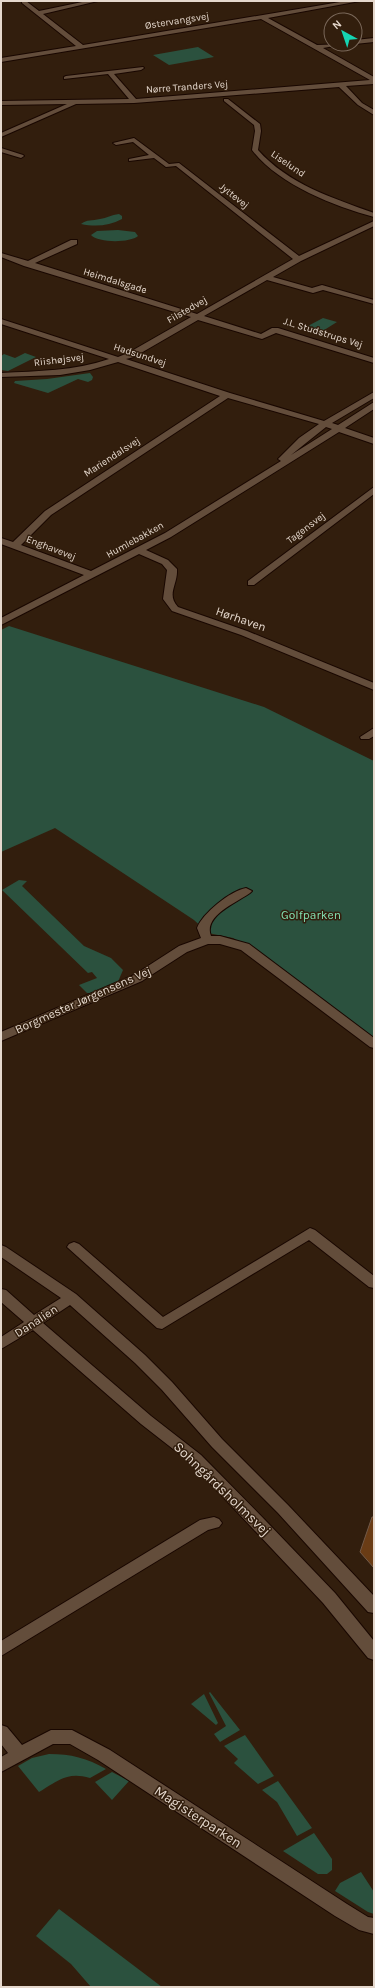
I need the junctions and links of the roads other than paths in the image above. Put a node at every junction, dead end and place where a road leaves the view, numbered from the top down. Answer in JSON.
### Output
{"nodes":[{"id":1,"x":95,"y":1,"type":"edge"},
{"id":2,"x":357,"y":1,"type":"edge"},
{"id":3,"x":24,"y":2,"type":"edge"},
{"id":4,"x":38,"y":13,"type":"junction"},
{"id":5,"x":263,"y":18,"type":"junction"},
{"id":6,"x":374,"y":40,"type":"edge"},
{"id":7,"x":363,"y":41,"type":"edge"},
{"id":8,"x":323,"y":46,"type":"edge"},
{"id":9,"x":82,"y":47,"type":"junction"},
{"id":10,"x":317,"y":47,"type":"junction"},
{"id":11,"x":1,"y":60,"type":"edge"},
{"id":12,"x":141,"y":68,"type":"dead end"},
{"id":13,"x":109,"y":72,"type":"junction"},
{"id":14,"x":66,"y":78,"type":"dead end"},
{"id":15,"x":374,"y":81,"type":"edge"},
{"id":16,"x":341,"y":85,"type":"junction"},
{"id":17,"x":226,"y":100,"type":"dead end"},
{"id":18,"x":134,"y":101,"type":"junction"},
{"id":19,"x":1,"y":103,"type":"edge"},
{"id":20,"x":76,"y":103,"type":"junction"},
{"id":21,"x":374,"y":113,"type":"edge"},
{"id":22,"x":1,"y":135,"type":"edge"},
{"id":23,"x":116,"y":143,"type":"dead end"},
{"id":24,"x":1,"y":150,"type":"edge"},
{"id":25,"x":21,"y":156,"type":"dead end"},
{"id":26,"x":155,"y":156,"type":"junction"},
{"id":27,"x":132,"y":160,"type":"dead end"},
{"id":28,"x":374,"y":215,"type":"edge"},
{"id":29,"x":374,"y":223,"type":"edge"},
{"id":30,"x":74,"y":242,"type":"dead end"},
{"id":31,"x":1,"y":255,"type":"edge"},
{"id":32,"x":298,"y":259,"type":"junction"},
{"id":33,"x":27,"y":264,"type":"junction"},
{"id":34,"x":266,"y":277,"type":"junction"},
{"id":35,"x":374,"y":302,"type":"edge"},
{"id":36,"x":197,"y":317,"type":"junction"},
{"id":37,"x":1,"y":321,"type":"edge"},
{"id":38,"x":119,"y":360,"type":"junction"},
{"id":39,"x":374,"y":360,"type":"edge"},
{"id":40,"x":1,"y":375,"type":"edge"},
{"id":41,"x":227,"y":395,"type":"junction"},
{"id":42,"x":374,"y":395,"type":"edge"},
{"id":43,"x":374,"y":405,"type":"edge"},
{"id":44,"x":323,"y":426,"type":"junction"},
{"id":45,"x":335,"y":430,"type":"junction"},
{"id":46,"x":374,"y":442,"type":"edge"},
{"id":47,"x":274,"y":468,"type":"junction"},
{"id":48,"x":374,"y":490,"type":"edge"},
{"id":49,"x":1,"y":541,"type":"edge"},
{"id":50,"x":15,"y":546,"type":"junction"},
{"id":51,"x":140,"y":551,"type":"junction"},
{"id":52,"x":93,"y":575,"type":"junction"},
{"id":53,"x":251,"y":583,"type":"dead end"},
{"id":54,"x":1,"y":622,"type":"edge"},
{"id":55,"x":374,"y":687,"type":"edge"},
{"id":56,"x":246,"y":891,"type":"dead end"},
{"id":57,"x":207,"y":940,"type":"junction"},
{"id":58,"x":1,"y":1037,"type":"edge"},
{"id":59,"x":374,"y":1044,"type":"edge"},
{"id":60,"x":74,"y":1246,"type":"dead end"},
{"id":61,"x":1,"y":1250,"type":"edge"},
{"id":62,"x":374,"y":1283,"type":"edge"},
{"id":63,"x":1,"y":1294,"type":"edge"},
{"id":64,"x":71,"y":1298,"type":"junction"},
{"id":65,"x":34,"y":1323,"type":"junction"},
{"id":66,"x":1,"y":1344,"type":"edge"},
{"id":67,"x":214,"y":1523,"type":"dead end"},
{"id":68,"x":374,"y":1607,"type":"edge"},
{"id":69,"x":1,"y":1649,"type":"edge"},
{"id":70,"x":374,"y":1652,"type":"edge"},
{"id":71,"x":1,"y":1732,"type":"edge"},
{"id":72,"x":19,"y":1754,"type":"junction"},
{"id":73,"x":1,"y":1765,"type":"edge"},
{"id":74,"x":374,"y":1926,"type":"edge"}],
"edges":[{"from":1,"to":4,"type":"street"},
{"from":2,"to":5,"type":"street","name":"Østervangsvej"},
{"from":3,"to":4,"type":"street"},
{"from":4,"to":9,"type":"street"},
{"from":5,"to":9,"type":"street","name":"Østervangsvej"},
{"from":5,"to":10,"type":"street"},
{"from":6,"to":7,"type":"street"},
{"from":8,"to":10,"type":"street"},
{"from":9,"to":11,"type":"street","name":"Østervangsvej"},
{"from":10,"to":15,"type":"street"},
{"from":12,"to":13,"type":"street"},
{"from":13,"to":14,"type":"street"},
{"from":13,"to":18,"type":"street"},
{"from":15,"to":16,"type":"street","name":"Nørre Tranders Vej"},
{"from":16,"to":18,"type":"street","name":"Nørre Tranders Vej"},
{"from":16,"to":21,"type":"street"},
{"from":17,"to":28,"type":"street","name":"Liselund"},
{"from":18,"to":20,"type":"street","name":"Nørre Tranders Vej"},
{"from":19,"to":20,"type":"street","name":"Nørre Tranders Vej"},
{"from":20,"to":22,"type":"street"},
{"from":23,"to":26,"type":"street","name":"Jyttevej"},
{"from":24,"to":25,"type":"street"},
{"from":26,"to":27,"type":"street"},
{"from":26,"to":32,"type":"street","name":"Jyttevej"},
{"from":29,"to":32,"type":"street","name":"Filstedvej"},
{"from":30,"to":33,"type":"street"},
{"from":31,"to":33,"type":"street","name":"Heimdalsgade"},
{"from":32,"to":34,"type":"street","name":"Filstedvej"},
{"from":33,"to":36,"type":"street","name":"Heimdalsgade"},
{"from":34,"to":35,"type":"street"},
{"from":34,"to":36,"type":"street","name":"Filstedvej"},
{"from":36,"to":38,"type":"street","name":"Filstedvej"},
{"from":36,"to":39,"type":"street","name":"J.L. Studstrups Vej"},
{"from":37,"to":38,"type":"street","name":"Hadsundvej"},
{"from":38,"to":40,"type":"street","name":"Riishøjsvej"},
{"from":38,"to":41,"type":"street","name":"Hadsundvej"},
{"from":41,"to":44,"type":"street","name":"Hadsundvej"},
{"from":41,"to":50,"type":"street","name":"Mariendalsvej"},
{"from":42,"to":44,"type":"street","name":"Humlebakken"},
{"from":43,"to":45,"type":"street","name":"Humlebakken"},
{"from":44,"to":45,"type":"street","name":"Hadsundvej"},
{"from":44,"to":47,"type":"street","name":"Humlebakken"},
{"from":45,"to":46,"type":"street","name":"Hadsundvej"},
{"from":45,"to":47,"type":"street","name":"Humlebakken"},
{"from":47,"to":51,"type":"street","name":"Humlebakken"},
{"from":48,"to":53,"type":"street","name":"Tagensvej"},
{"from":49,"to":50,"type":"street","name":"Enghavevej"},
{"from":50,"to":52,"type":"street","name":"Enghavevej"},
{"from":51,"to":52,"type":"street","name":"Humlebakken"},
{"from":51,"to":55,"type":"street","name":"Hørhaven"},
{"from":52,"to":54,"type":"street","name":"Humlebakken"},
{"from":56,"to":57,"type":"street"},
{"from":57,"to":58,"type":"street","name":"Borgmester Jørgensens Vej"},
{"from":57,"to":59,"type":"street","name":"Borgmester Jørgensens Vej"},
{"from":60,"to":62,"type":"street"},
{"from":61,"to":64,"type":"street"},
{"from":63,"to":65,"type":"street","name":"Sohngårdsholmsvej"},
{"from":64,"to":65,"type":"street","name":"Danalien"},
{"from":64,"to":68,"type":"street"},
{"from":65,"to":66,"type":"street","name":"Danalien"},
{"from":65,"to":70,"type":"street","name":"Sohngårdsholmsvej"},
{"from":67,"to":69,"type":"street"},
{"from":71,"to":72,"type":"street"},
{"from":72,"to":73,"type":"street","name":"Magisterparken"},
{"from":72,"to":74,"type":"street","name":"Magisterparken"}]}
